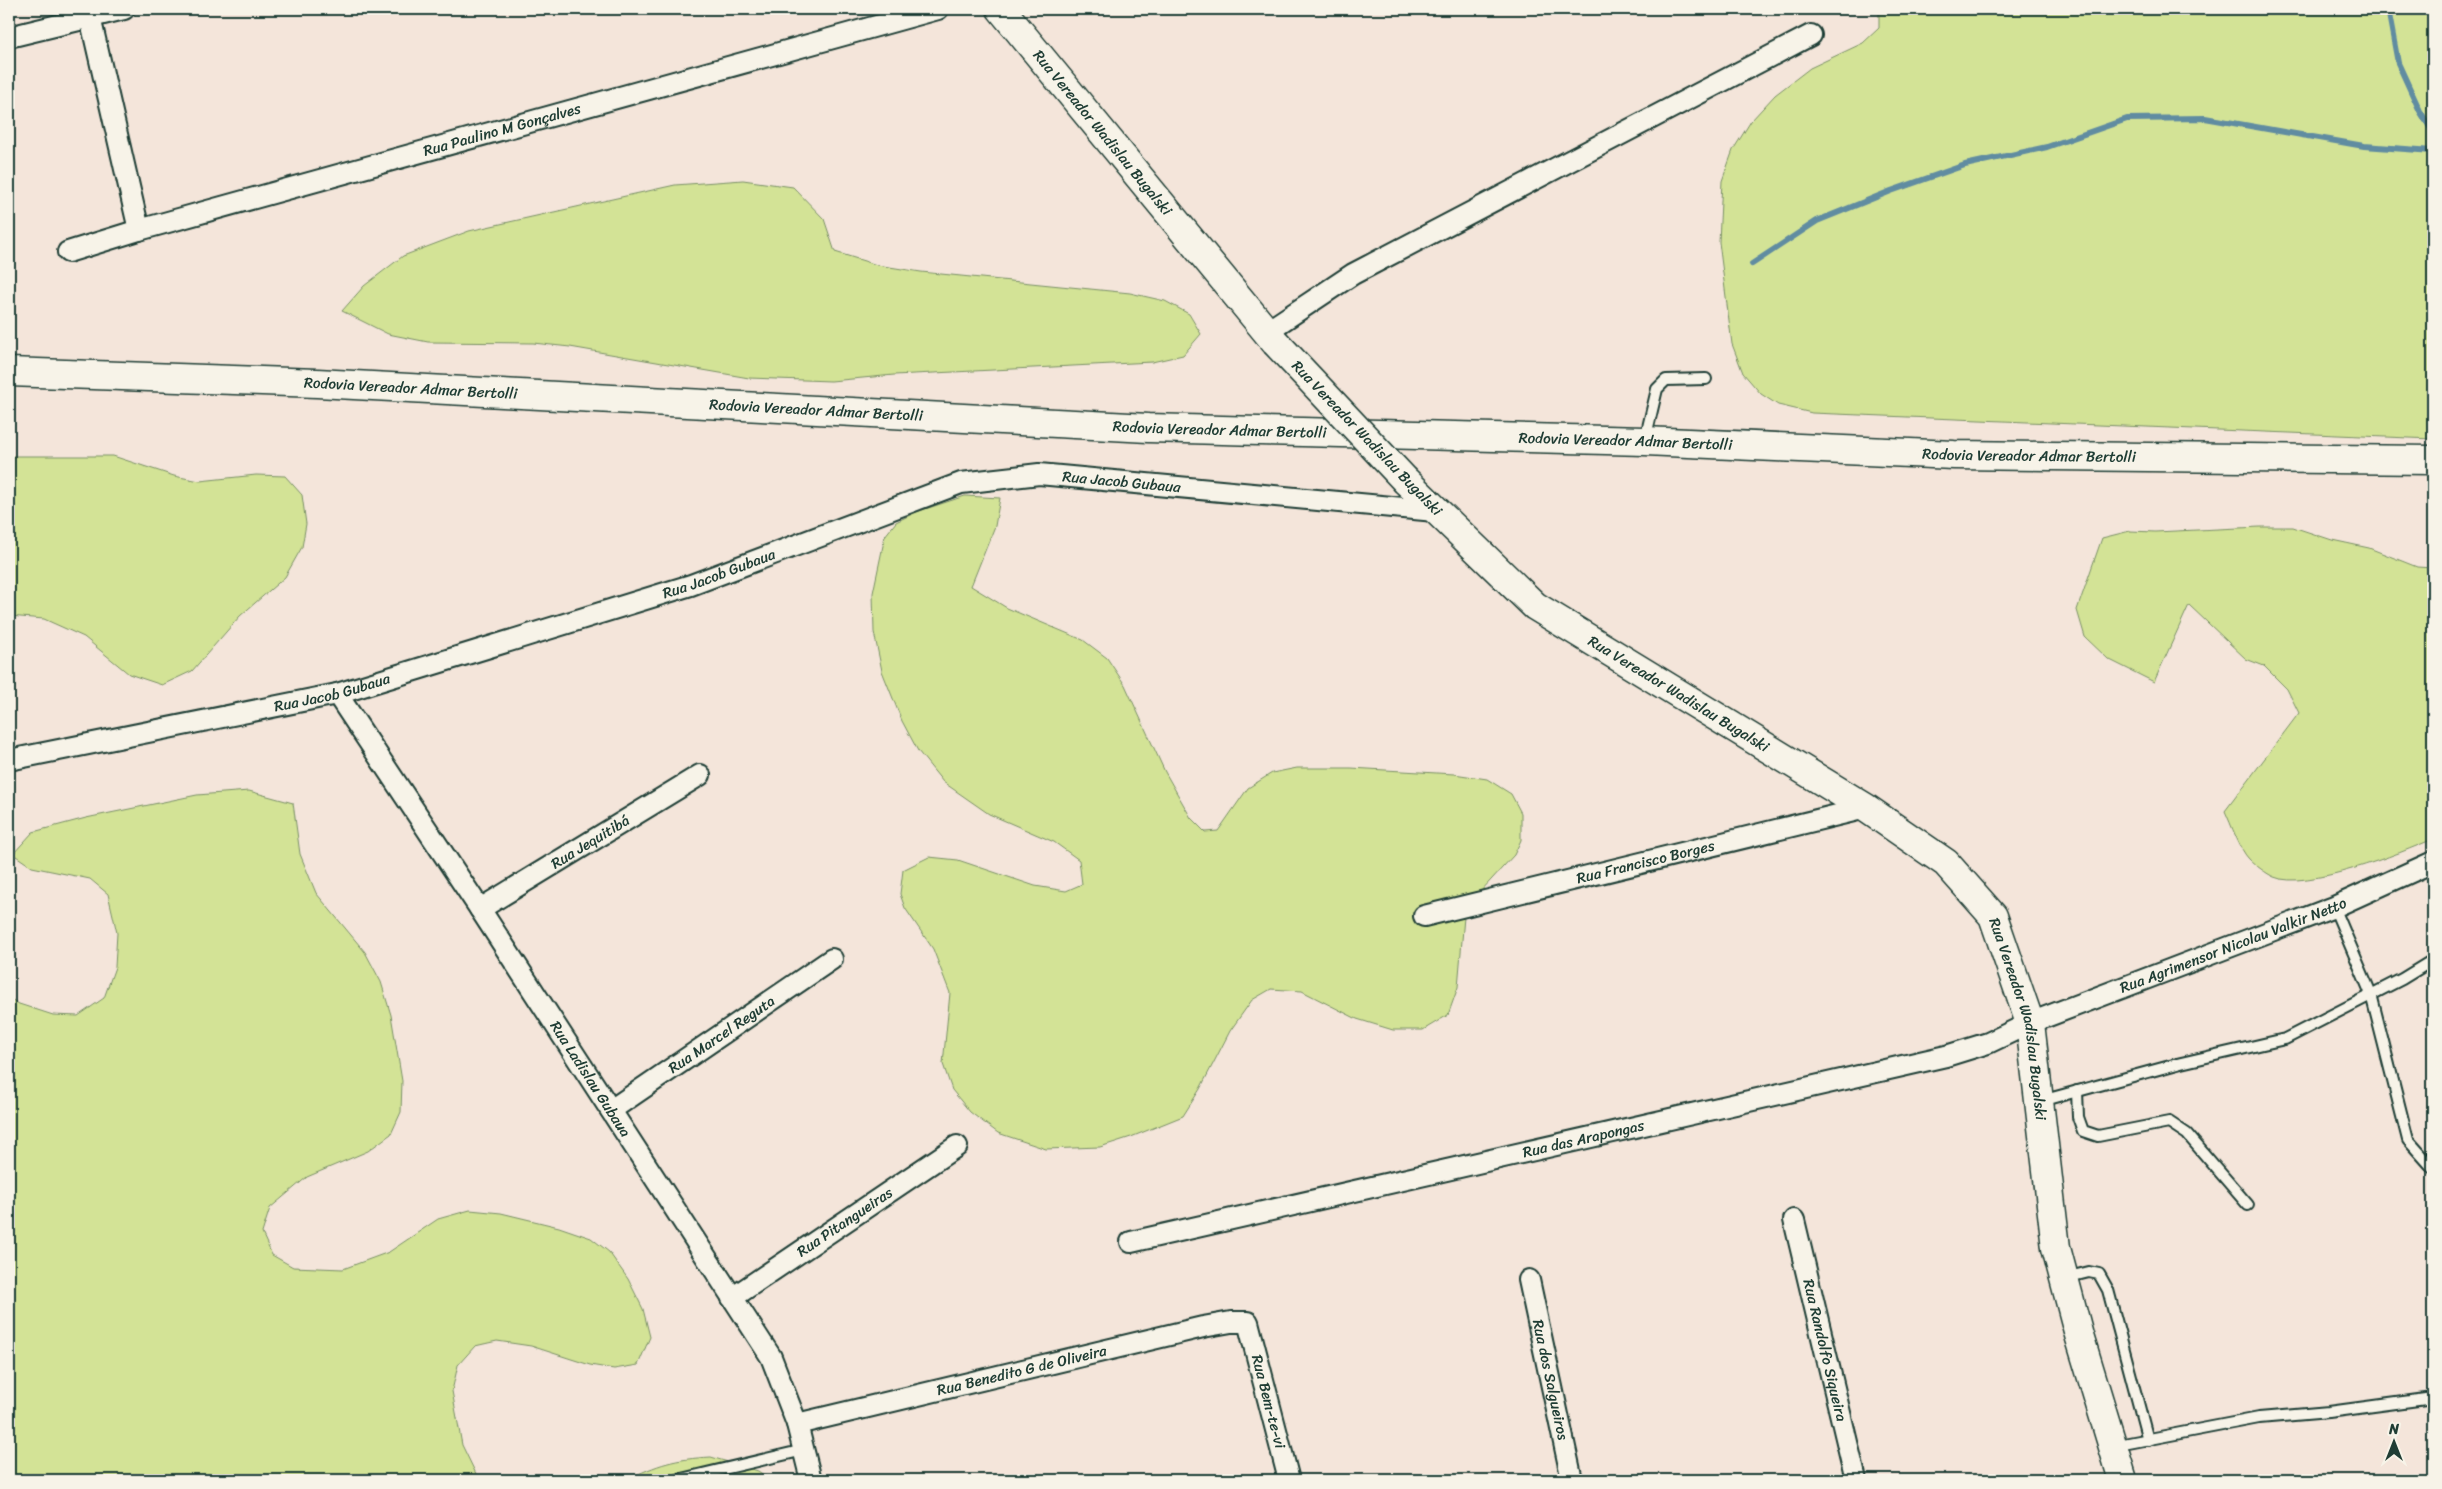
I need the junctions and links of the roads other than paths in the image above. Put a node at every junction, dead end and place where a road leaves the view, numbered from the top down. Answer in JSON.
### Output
{"nodes":[{"id":1,"x":124,"y":9,"type":"edge"},
{"id":2,"x":938,"y":9,"type":"edge"},
{"id":3,"x":1001,"y":9,"type":"edge"},
{"id":4,"x":90,"y":18,"type":"junction"},
{"id":5,"x":1811,"y":35,"type":"dead end"},
{"id":6,"x":9,"y":37,"type":"edge"},
{"id":7,"x":139,"y":230,"type":"junction"},
{"id":8,"x":68,"y":252,"type":"dead end"},
{"id":9,"x":1271,"y":337,"type":"junction"},
{"id":10,"x":9,"y":372,"type":"edge"},
{"id":11,"x":1706,"y":379,"type":"dead end"},
{"id":12,"x":1645,"y":441,"type":"junction"},
{"id":13,"x":2433,"y":460,"type":"edge"},
{"id":14,"x":1435,"y":511,"type":"junction"},
{"id":15,"x":337,"y":694,"type":"junction"},
{"id":16,"x":9,"y":760,"type":"edge"},
{"id":17,"x":700,"y":775,"type":"dead end"},
{"id":18,"x":1866,"y":808,"type":"junction"},
{"id":19,"x":2433,"y":862,"type":"edge"},
{"id":20,"x":2334,"y":907,"type":"junction"},
{"id":21,"x":480,"y":909,"type":"junction"},
{"id":22,"x":1424,"y":916,"type":"dead end"},
{"id":23,"x":832,"y":959,"type":"dead end"},
{"id":24,"x":2433,"y":960,"type":"edge"},
{"id":25,"x":2371,"y":994,"type":"junction"},
{"id":26,"x":2030,"y":1023,"type":"junction"},
{"id":27,"x":2077,"y":1091,"type":"junction"},
{"id":28,"x":2040,"y":1101,"type":"junction"},
{"id":29,"x":611,"y":1110,"type":"junction"},
{"id":30,"x":957,"y":1146,"type":"dead end"},
{"id":31,"x":2433,"y":1168,"type":"edge"},
{"id":32,"x":2248,"y":1205,"type":"dead end"},
{"id":33,"x":1794,"y":1220,"type":"dead end"},
{"id":34,"x":1131,"y":1242,"type":"dead end"},
{"id":35,"x":2065,"y":1278,"type":"junction"},
{"id":36,"x":1529,"y":1280,"type":"dead end"},
{"id":37,"x":732,"y":1298,"type":"junction"},
{"id":38,"x":1248,"y":1322,"type":"joint"},
{"id":39,"x":2433,"y":1398,"type":"edge"},
{"id":40,"x":797,"y":1424,"type":"junction"},
{"id":41,"x":2148,"y":1440,"type":"junction"},
{"id":42,"x":2112,"y":1446,"type":"junction"},
{"id":43,"x":804,"y":1450,"type":"junction"},
{"id":44,"x":677,"y":1480,"type":"edge"},
{"id":45,"x":811,"y":1480,"type":"edge"},
{"id":46,"x":1289,"y":1480,"type":"edge"},
{"id":47,"x":1572,"y":1480,"type":"edge"},
{"id":48,"x":1856,"y":1480,"type":"edge"},
{"id":49,"x":2123,"y":1480,"type":"edge"}],
"edges":[{"from":1,"to":4,"type":"street"},
{"from":2,"to":7,"type":"street","name":"Rua Paulino M Gonçalves"},
{"from":3,"to":9,"type":"main road","name":"Rua Vereador Wadislau Bugalski"},
{"from":4,"to":6,"type":"street"},
{"from":4,"to":7,"type":"street"},
{"from":5,"to":9,"type":"street"},
{"from":7,"to":8,"type":"street","name":"Rua Paulino M Gonçalves"},
{"from":9,"to":14,"type":"main road","name":"Rua Vereador Wadislau Bugalski","bridge":true},
{"from":10,"to":12,"type":"main road","name":"Rodovia Vereador Admar Bertolli"},
{"from":11,"to":12,"type":"lane"},
{"from":12,"to":13,"type":"main road","name":"Rodovia Vereador Admar Bertolli"},
{"from":14,"to":15,"type":"street","name":"Rua Jacob Gubaua"},
{"from":14,"to":18,"type":"main road","name":"Rua Vereador Wadislau Bugalski"},
{"from":15,"to":16,"type":"street","name":"Rua Jacob Gubaua"},
{"from":15,"to":21,"type":"street","name":"Rua Ladislau Gubaua"},
{"from":17,"to":21,"type":"street","name":"Rua Jequitibá"},
{"from":18,"to":22,"type":"street","name":"Rua Francisco Borges"},
{"from":18,"to":26,"type":"main road","name":"Rua Vereador Wadislau Bugalski"},
{"from":19,"to":20,"type":"street","name":"Rua Agrimensor Nicolau Valkir Netto"},
{"from":20,"to":25,"type":"lane"},
{"from":20,"to":26,"type":"street","name":"Rua Agrimensor Nicolau Valkir Netto"},
{"from":21,"to":29,"type":"street","name":"Rua Ladislau Gubaua"},
{"from":23,"to":29,"type":"street","name":"Rua Marcel Reguta"},
{"from":24,"to":25,"type":"lane"},
{"from":25,"to":27,"type":"lane"},
{"from":25,"to":31,"type":"lane"},
{"from":26,"to":28,"type":"main road","name":"Rua Vereador Wadislau Bugalski"},
{"from":26,"to":34,"type":"street","name":"Rua das Arapongas"},
{"from":27,"to":28,"type":"lane"},
{"from":27,"to":32,"type":"lane"},
{"from":28,"to":35,"type":"main road","name":"Rua Vereador Wadislau Bugalski"},
{"from":29,"to":37,"type":"street","name":"Rua Ladislau Gubaua"},
{"from":30,"to":37,"type":"street","name":"Rua Pitangueiras"},
{"from":33,"to":48,"type":"street","name":"Rua Randolfo Siqueira"},
{"from":35,"to":41,"type":"lane"},
{"from":35,"to":42,"type":"main road","name":"Rua Vereador Wadislau Bugalski"},
{"from":36,"to":47,"type":"street","name":"Rua dos Salgueiros"},
{"from":37,"to":40,"type":"street","name":"Rua Ladislau Gubaua"},
{"from":38,"to":40,"type":"street","name":"Rua Benedito G de Oliveira"},
{"from":38,"to":46,"type":"street","name":"Rua Bem-te-vi"},
{"from":39,"to":41,"type":"lane"},
{"from":40,"to":43,"type":"street","name":"Rua Ladislau Gubaua"},
{"from":41,"to":42,"type":"lane"},
{"from":42,"to":49,"type":"main road","name":"Rua Vereador Wadislau Bugalski"},
{"from":43,"to":44,"type":"lane"},
{"from":43,"to":45,"type":"street","name":"Rua Ladislau Gubaua"}]}
